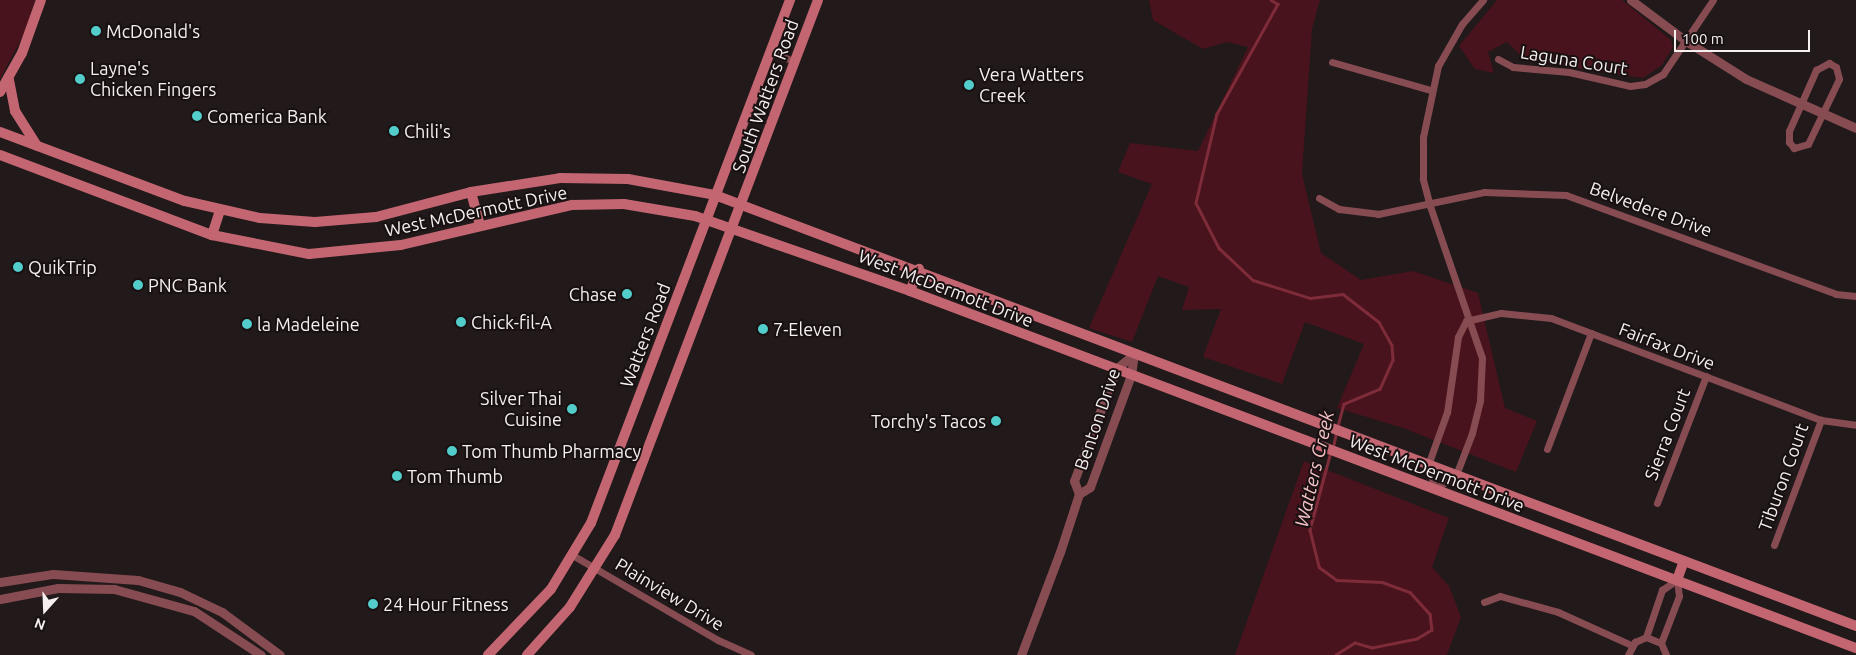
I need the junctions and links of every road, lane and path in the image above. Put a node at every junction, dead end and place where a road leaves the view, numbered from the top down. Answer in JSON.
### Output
{"nodes":[{"id":1,"x":41,"y":0,"type":"edge"},
{"id":2,"x":790,"y":0,"type":"edge"},
{"id":3,"x":818,"y":0,"type":"edge"},
{"id":4,"x":1483,"y":0,"type":"edge"},
{"id":5,"x":1631,"y":0,"type":"edge"},
{"id":6,"x":1713,"y":0,"type":"edge"},
{"id":7,"x":1686,"y":41,"type":"junction"},
{"id":8,"x":770,"y":52,"type":"junction"},
{"id":9,"x":1498,"y":59,"type":"dead end"},
{"id":10,"x":794,"y":61,"type":"junction"},
{"id":11,"x":1332,"y":62,"type":"dead end"},
{"id":12,"x":9,"y":79,"type":"junction"},
{"id":13,"x":1430,"y":90,"type":"junction"},
{"id":14,"x":0,"y":92,"type":"edge"},
{"id":15,"x":1801,"y":103,"type":"junction"},
{"id":16,"x":1823,"y":113,"type":"junction"},
{"id":17,"x":1856,"y":128,"type":"edge"},
{"id":18,"x":0,"y":132,"type":"edge"},
{"id":19,"x":37,"y":146,"type":"junction"},
{"id":20,"x":0,"y":155,"type":"edge"},
{"id":21,"x":471,"y":192,"type":"junction"},
{"id":22,"x":715,"y":195,"type":"junction"},
{"id":23,"x":1319,"y":198,"type":"dead end"},
{"id":24,"x":743,"y":203,"type":"junction"},
{"id":25,"x":1430,"y":206,"type":"junction"},
{"id":26,"x":220,"y":211,"type":"junction"},
{"id":27,"x":706,"y":219,"type":"junction"},
{"id":28,"x":480,"y":225,"type":"junction"},
{"id":29,"x":735,"y":227,"type":"junction"},
{"id":30,"x":212,"y":234,"type":"junction"},
{"id":31,"x":919,"y":269,"type":"junction"},
{"id":32,"x":910,"y":291,"type":"junction"},
{"id":33,"x":1856,"y":296,"type":"edge"},
{"id":34,"x":1466,"y":321,"type":"junction"},
{"id":35,"x":1591,"y":333,"type":"junction"},
{"id":36,"x":1134,"y":354,"type":"junction"},
{"id":37,"x":1116,"y":369,"type":"junction"},
{"id":38,"x":1131,"y":374,"type":"junction"},
{"id":39,"x":1706,"y":376,"type":"junction"},
{"id":40,"x":1821,"y":420,"type":"junction"},
{"id":41,"x":1856,"y":425,"type":"edge"},
{"id":42,"x":1547,"y":449,"type":"dead end"},
{"id":43,"x":1428,"y":465,"type":"junction"},
{"id":44,"x":1456,"y":475,"type":"junction"},
{"id":45,"x":1435,"y":489,"type":"junction"},
{"id":46,"x":1079,"y":494,"type":"junction"},
{"id":47,"x":1657,"y":503,"type":"dead end"},
{"id":48,"x":1774,"y":545,"type":"dead end"},
{"id":49,"x":574,"y":556,"type":"junction"},
{"id":50,"x":1684,"y":561,"type":"junction"},
{"id":51,"x":598,"y":568,"type":"junction"},
{"id":52,"x":1677,"y":580,"type":"junction"},
{"id":53,"x":0,"y":582,"type":"edge"},
{"id":54,"x":0,"y":598,"type":"edge"},
{"id":55,"x":1484,"y":602,"type":"dead end"},
{"id":56,"x":1856,"y":626,"type":"edge"},
{"id":57,"x":232,"y":633,"type":"junction"},
{"id":58,"x":1646,"y":637,"type":"junction"},
{"id":59,"x":1661,"y":643,"type":"junction"},
{"id":60,"x":1631,"y":646,"type":"junction"},
{"id":61,"x":1856,"y":648,"type":"edge"},
{"id":62,"x":261,"y":655,"type":"edge"},
{"id":63,"x":268,"y":655,"type":"edge"},
{"id":64,"x":280,"y":655,"type":"edge"},
{"id":65,"x":488,"y":655,"type":"edge"},
{"id":66,"x":527,"y":655,"type":"edge"},
{"id":67,"x":751,"y":655,"type":"edge"},
{"id":68,"x":1022,"y":655,"type":"edge"},
{"id":69,"x":1628,"y":655,"type":"edge"},
{"id":70,"x":1666,"y":655,"type":"edge"}],
"edges":[{"from":1,"to":12,"type":"main road"},
{"from":2,"to":8,"type":"main road","name":"Watters Road"},
{"from":3,"to":10,"type":"main road","name":"South Watters Road"},
{"from":4,"to":13,"type":"street"},
{"from":5,"to":7,"type":"street"},
{"from":6,"to":7,"type":"street","name":"Laguna Court"},
{"from":7,"to":9,"type":"street","name":"Laguna Court"},
{"from":7,"to":15,"type":"street"},
{"from":8,"to":10,"type":"street"},
{"from":8,"to":22,"type":"main road","name":"Watters Road"},
{"from":10,"to":24,"type":"main road","name":"South Watters Road"},
{"from":11,"to":13,"type":"street"},
{"from":12,"to":14,"type":"main road"},
{"from":12,"to":19,"type":"main road"},
{"from":13,"to":25,"type":"street"},
{"from":15,"to":16,"type":"street"},
{"from":15,"to":16,"type":"street"},
{"from":15,"to":16,"type":"street"},
{"from":16,"to":17,"type":"street"},
{"from":18,"to":19,"type":"main road","name":"West McDermott Drive"},
{"from":19,"to":26,"type":"main road","name":"West McDermott Drive"},
{"from":20,"to":30,"type":"main road","name":"West McDermott Drive"},
{"from":21,"to":22,"type":"main road","name":"West McDermott Drive"},
{"from":21,"to":26,"type":"main road","name":"West McDermott Drive"},
{"from":21,"to":28,"type":"main road"},
{"from":22,"to":24,"type":"main road","name":"West McDermott Drive"},
{"from":22,"to":27,"type":"main road","name":"Watters Road"},
{"from":23,"to":25,"type":"street","name":"Belvedere Drive"},
{"from":24,"to":29,"type":"main road"},
{"from":24,"to":31,"type":"main road","name":"West McDermott Drive"},
{"from":25,"to":33,"type":"street","name":"Belvedere Drive"},
{"from":25,"to":34,"type":"street"},
{"from":26,"to":30,"type":"main road"},
{"from":27,"to":28,"type":"main road","name":"West McDermott Drive"},
{"from":27,"to":29,"type":"main road","name":"West McDermott Drive"},
{"from":27,"to":49,"type":"main road","name":"Watters Road"},
{"from":28,"to":30,"type":"main road","name":"West McDermott Drive"},
{"from":29,"to":32,"type":"main road","name":"West McDermott Drive"},
{"from":29,"to":51,"type":"main road"},
{"from":31,"to":32,"type":"main road"},
{"from":31,"to":36,"type":"main road","name":"West McDermott Drive"},
{"from":32,"to":37,"type":"main road","name":"West McDermott Drive"},
{"from":34,"to":35,"type":"street","name":"Fairfax Drive"},
{"from":34,"to":43,"type":"street"},
{"from":34,"to":44,"type":"street"},
{"from":35,"to":39,"type":"street","name":"Fairfax Drive"},
{"from":35,"to":42,"type":"street"},
{"from":36,"to":37,"type":"street","name":"Benton Drive"},
{"from":36,"to":38,"type":"street","name":"Benton Drive"},
{"from":36,"to":43,"type":"main road","name":"West McDermott Drive"},
{"from":37,"to":38,"type":"main road","name":"West McDermott Drive"},
{"from":37,"to":46,"type":"street","name":"Benton Drive"},
{"from":38,"to":45,"type":"main road","name":"West McDermott Drive"},
{"from":38,"to":46,"type":"street","name":"Benton Drive"},
{"from":39,"to":40,"type":"street","name":"Fairfax Drive"},
{"from":39,"to":47,"type":"street","name":"Sierra Court"},
{"from":40,"to":41,"type":"street","name":"Fairfax Drive"},
{"from":40,"to":48,"type":"street","name":"Tiburon Court"},
{"from":43,"to":44,"type":"main road","name":"West McDermott Drive"},
{"from":43,"to":45,"type":"street"},
{"from":44,"to":45,"type":"street"},
{"from":44,"to":50,"type":"main road","name":"West McDermott Drive"},
{"from":45,"to":52,"type":"main road","name":"West McDermott Drive"},
{"from":46,"to":68,"type":"street","name":"Benton Drive"},
{"from":49,"to":51,"type":"street","name":"Plainview Drive"},
{"from":49,"to":65,"type":"main road","name":"Watters Road"},
{"from":50,"to":52,"type":"main road"},
{"from":50,"to":56,"type":"main road","name":"West McDermott Drive"},
{"from":51,"to":66,"type":"main road"},
{"from":51,"to":67,"type":"street","name":"Plainview Drive"},
{"from":52,"to":58,"type":"street"},
{"from":52,"to":59,"type":"street"},
{"from":52,"to":61,"type":"main road","name":"West McDermott Drive"},
{"from":53,"to":64,"type":"street"},
{"from":54,"to":57,"type":"street"},
{"from":55,"to":60,"type":"street"},
{"from":57,"to":62,"type":"street"},
{"from":57,"to":63,"type":"street"},
{"from":58,"to":59,"type":"street"},
{"from":58,"to":60,"type":"street"},
{"from":59,"to":70,"type":"street"},
{"from":60,"to":69,"type":"street"}]}
